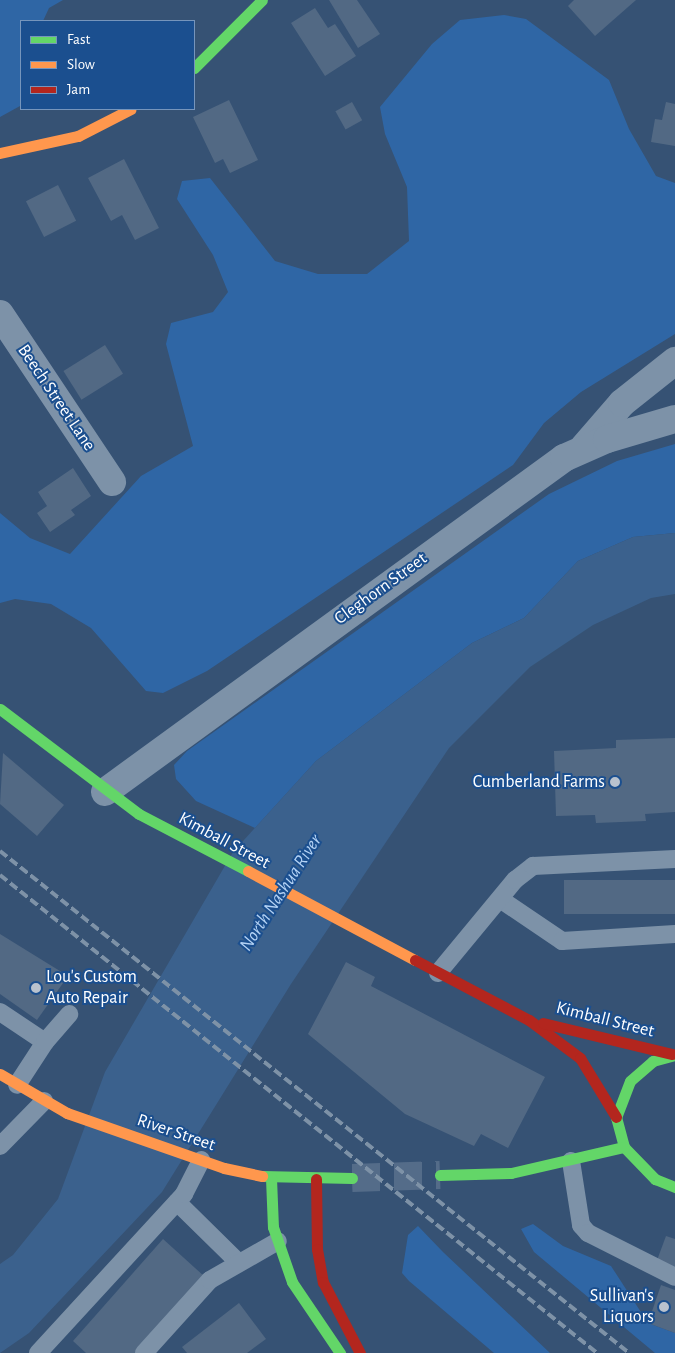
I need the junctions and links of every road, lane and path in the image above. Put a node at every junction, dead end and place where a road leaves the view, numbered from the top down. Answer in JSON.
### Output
{"nodes":[{"id":1,"x":262,"y":0,"type":"edge"},
{"id":2,"x":195,"y":67,"type":"edge"},
{"id":3,"x":128,"y":110,"type":"edge"},
{"id":4,"x":0,"y":153,"type":"edge"},
{"id":5,"x":0,"y":314,"type":"edge"},
{"id":6,"x":675,"y":361,"type":"edge"},
{"id":7,"x":675,"y":419,"type":"edge"},
{"id":8,"x":584,"y":447,"type":"junction"},
{"id":9,"x":112,"y":482,"type":"dead end"},
{"id":10,"x":0,"y":709,"type":"edge"},
{"id":11,"x":105,"y":792,"type":"junction"},
{"id":12,"x":675,"y":860,"type":"edge"},
{"id":13,"x":500,"y":899,"type":"junction"},
{"id":14,"x":675,"y":934,"type":"edge"},
{"id":15,"x":438,"y":973,"type":"junction"},
{"id":16,"x":0,"y":1012,"type":"edge"},
{"id":17,"x":69,"y":1014,"type":"dead end"},
{"id":18,"x":529,"y":1020,"type":"junction"},
{"id":19,"x":45,"y":1042,"type":"junction"},
{"id":20,"x":673,"y":1054,"type":"edge"},
{"id":21,"x":0,"y":1074,"type":"edge"},
{"id":22,"x":17,"y":1085,"type":"junction"},
{"id":23,"x":44,"y":1101,"type":"junction"},
{"id":24,"x":616,"y":1117,"type":"junction"},
{"id":25,"x":0,"y":1146,"type":"edge"},
{"id":26,"x":624,"y":1147,"type":"junction"},
{"id":27,"x":201,"y":1160,"type":"junction"},
{"id":28,"x":572,"y":1160,"type":"junction"},
{"id":29,"x":440,"y":1175,"type":"tunnel mouth"},
{"id":30,"x":271,"y":1178,"type":"junction"},
{"id":31,"x":352,"y":1178,"type":"tunnel mouth"},
{"id":32,"x":316,"y":1179,"type":"junction"},
{"id":33,"x":675,"y":1186,"type":"edge"},
{"id":34,"x":177,"y":1202,"type":"junction"},
{"id":35,"x":278,"y":1241,"type":"junction"},
{"id":36,"x":237,"y":1261,"type":"junction"},
{"id":37,"x":675,"y":1277,"type":"edge"},
{"id":38,"x":44,"y":1351,"type":"edge"},
{"id":39,"x":144,"y":1353,"type":"edge"},
{"id":40,"x":340,"y":1353,"type":"edge"},
{"id":41,"x":360,"y":1353,"type":"edge"}],
"edges":[{"from":1,"to":2,"type":"main road"},
{"from":3,"to":4,"type":"main road"},
{"from":5,"to":9,"type":"street","name":"Beech Street Lane"},
{"from":6,"to":8,"type":"street"},
{"from":7,"to":8,"type":"street","name":"Cleghorn Street"},
{"from":8,"to":11,"type":"street","name":"Cleghorn Street"},
{"from":10,"to":11,"type":"main road","name":"Kimball Street"},
{"from":11,"to":15,"type":"main road","name":"Kimball Street"},
{"from":12,"to":13,"type":"lane"},
{"from":13,"to":14,"type":"lane"},
{"from":13,"to":15,"type":"lane"},
{"from":15,"to":18,"type":"main road","name":"Kimball Street"},
{"from":16,"to":19,"type":"lane"},
{"from":17,"to":19,"type":"lane"},
{"from":18,"to":20,"type":"main road","name":"Kimball Street"},
{"from":18,"to":24,"type":"main road","name":"Kimball Street"},
{"from":19,"to":22,"type":"lane"},
{"from":20,"to":24,"type":"main road"},
{"from":21,"to":22,"type":"main road","name":"River Street"},
{"from":22,"to":23,"type":"main road","name":"River Street"},
{"from":23,"to":25,"type":"lane"},
{"from":23,"to":27,"type":"main road","name":"River Street"},
{"from":24,"to":26,"type":"main road","name":"Kimball Street"},
{"from":26,"to":28,"type":"main road"},
{"from":26,"to":33,"type":"main road"},
{"from":27,"to":30,"type":"main road","name":"River Street"},
{"from":27,"to":34,"type":"lane"},
{"from":28,"to":29,"type":"main road"},
{"from":28,"to":37,"type":"lane"},
{"from":30,"to":32,"type":"main road","name":"River Street"},
{"from":30,"to":35,"type":"main road"},
{"from":31,"to":32,"type":"main road","name":"River Street"},
{"from":32,"to":41,"type":"main road"},
{"from":34,"to":36,"type":"lane"},
{"from":34,"to":38,"type":"lane"},
{"from":35,"to":36,"type":"lane"},
{"from":35,"to":40,"type":"main road"},
{"from":36,"to":39,"type":"lane"}]}
